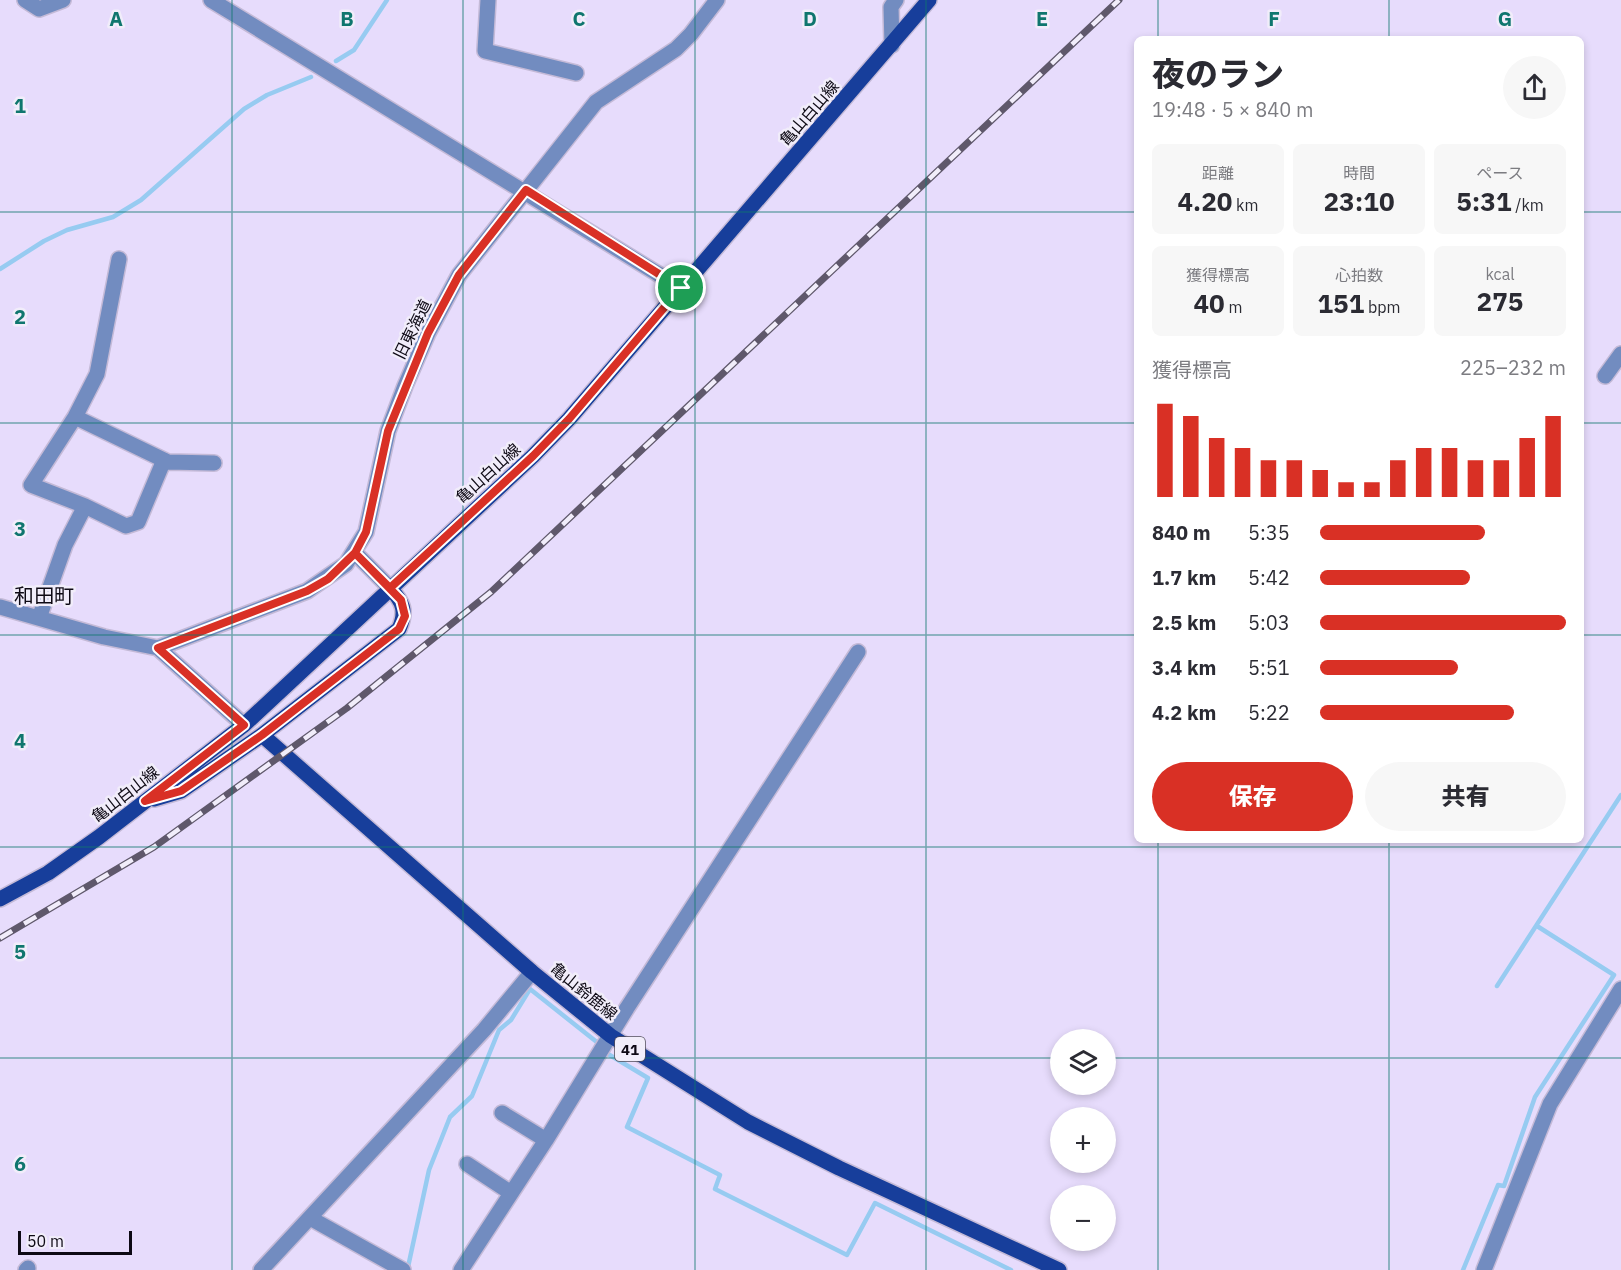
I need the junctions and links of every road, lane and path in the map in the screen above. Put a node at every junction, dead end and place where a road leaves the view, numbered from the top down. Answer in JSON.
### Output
{"nodes":[{"id":1,"x":25,"y":0,"type":"edge"},
{"id":2,"x":63,"y":0,"type":"edge"},
{"id":3,"x":211,"y":0,"type":"edge"},
{"id":4,"x":488,"y":0,"type":"edge"},
{"id":5,"x":717,"y":0,"type":"edge"},
{"id":6,"x":896,"y":0,"type":"edge"},
{"id":7,"x":929,"y":0,"type":"edge"},
{"id":8,"x":892,"y":45,"type":"junction"},
{"id":9,"x":576,"y":73,"type":"dead end"},
{"id":10,"x":526,"y":190,"type":"junction"},
{"id":11,"x":119,"y":258,"type":"dead end"},
{"id":12,"x":681,"y":288,"type":"junction"},
{"id":13,"x":1621,"y":354,"type":"edge"},
{"id":14,"x":1605,"y":376,"type":"dead end"},
{"id":15,"x":75,"y":417,"type":"junction"},
{"id":16,"x":164,"y":460,"type":"junction"},
{"id":17,"x":214,"y":464,"type":"dead end"},
{"id":18,"x":85,"y":506,"type":"junction"},
{"id":19,"x":355,"y":553,"type":"junction"},
{"id":20,"x":390,"y":588,"type":"junction"},
{"id":21,"x":0,"y":607,"type":"edge"},
{"id":22,"x":39,"y":618,"type":"junction"},
{"id":23,"x":158,"y":648,"type":"junction"},
{"id":24,"x":858,"y":652,"type":"dead end"},
{"id":25,"x":244,"y":725,"type":"junction"},
{"id":26,"x":262,"y":735,"type":"junction"},
{"id":27,"x":145,"y":801,"type":"junction"},
{"id":28,"x":0,"y":898,"type":"edge"},
{"id":29,"x":532,"y":972,"type":"junction"},
{"id":30,"x":1621,"y":989,"type":"edge"},
{"id":31,"x":610,"y":1036,"type":"junction"},
{"id":32,"x":502,"y":1113,"type":"dead end"},
{"id":33,"x":546,"y":1140,"type":"junction"},
{"id":34,"x":467,"y":1164,"type":"dead end"},
{"id":35,"x":511,"y":1193,"type":"junction"},
{"id":36,"x":310,"y":1218,"type":"junction"},
{"id":37,"x":261,"y":1270,"type":"edge"},
{"id":38,"x":404,"y":1270,"type":"edge"},
{"id":39,"x":461,"y":1270,"type":"edge"},
{"id":40,"x":1059,"y":1270,"type":"edge"},
{"id":41,"x":1484,"y":1270,"type":"edge"}],
"edges":[{"from":1,"to":2,"type":"street"},
{"from":3,"to":10,"type":"street"},
{"from":4,"to":9,"type":"street"},
{"from":5,"to":10,"type":"street","name":"旧東海道"},
{"from":6,"to":8,"type":"street"},
{"from":7,"to":8,"type":"main road","name":"亀山白山線"},
{"from":8,"to":12,"type":"main road","name":"亀山白山線"},
{"from":10,"to":12,"type":"street"},
{"from":10,"to":19,"type":"street","name":"旧東海道"},
{"from":11,"to":15,"type":"street"},
{"from":12,"to":20,"type":"main road","name":"亀山白山線"},
{"from":13,"to":14,"type":"street"},
{"from":15,"to":16,"type":"street"},
{"from":15,"to":18,"type":"street"},
{"from":16,"to":17,"type":"street"},
{"from":16,"to":18,"type":"street"},
{"from":18,"to":22,"type":"street"},
{"from":19,"to":20,"type":"street"},
{"from":19,"to":23,"type":"street","name":"旧東海道"},
{"from":20,"to":25,"type":"main road","name":"亀山白山線"},
{"from":20,"to":26,"type":"main road"},
{"from":21,"to":22,"type":"street"},
{"from":22,"to":23,"type":"street"},
{"from":23,"to":25,"type":"street"},
{"from":24,"to":31,"type":"street"},
{"from":25,"to":27,"type":"main road","name":"亀山白山線"},
{"from":26,"to":27,"type":"main road"},
{"from":26,"to":29,"type":"main road","name":"亀山鈴鹿線","number":"41"},
{"from":27,"to":28,"type":"main road","name":"亀山白山線"},
{"from":29,"to":31,"type":"main road","name":"亀山鈴鹿線","number":"41"},
{"from":29,"to":36,"type":"street"},
{"from":30,"to":41,"type":"street"},
{"from":31,"to":33,"type":"street"},
{"from":31,"to":40,"type":"main road","name":"亀山鈴鹿線","number":"41"},
{"from":32,"to":33,"type":"street"},
{"from":33,"to":35,"type":"street"},
{"from":34,"to":35,"type":"street"},
{"from":35,"to":39,"type":"street"},
{"from":36,"to":37,"type":"street"},
{"from":36,"to":38,"type":"street"}]}
